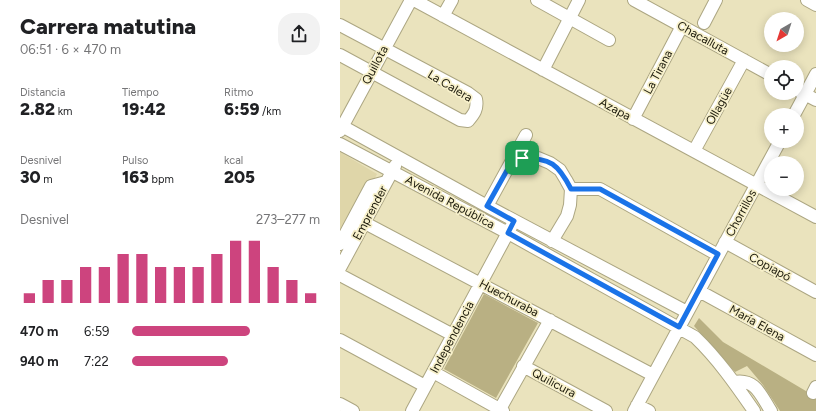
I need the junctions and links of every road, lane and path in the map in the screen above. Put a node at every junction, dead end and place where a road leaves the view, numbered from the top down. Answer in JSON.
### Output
{"nodes":[{"id":1,"x":411,"y":0,"type":"edge"},
{"id":2,"x":414,"y":0,"type":"edge"},
{"id":3,"x":452,"y":0,"type":"edge"},
{"id":4,"x":537,"y":0,"type":"edge"},
{"id":5,"x":579,"y":0,"type":"edge"},
{"id":6,"x":634,"y":0,"type":"edge"},
{"id":7,"x":716,"y":0,"type":"edge"},
{"id":8,"x":807,"y":0,"type":"edge"},
{"id":9,"x":816,"y":5,"type":"edge"},
{"id":10,"x":443,"y":16,"type":"junction"},
{"id":11,"x":569,"y":18,"type":"junction"},
{"id":12,"x":704,"y":23,"type":"dead end"},
{"id":13,"x":340,"y":25,"type":"edge"},
{"id":14,"x":682,"y":26,"type":"junction"},
{"id":15,"x":609,"y":40,"type":"dead end"},
{"id":16,"x":384,"y":48,"type":"junction"},
{"id":17,"x":340,"y":55,"type":"edge"},
{"id":18,"x":744,"y":60,"type":"junction"},
{"id":19,"x":543,"y":70,"type":"junction"},
{"id":20,"x":764,"y":71,"type":"edge"},
{"id":21,"x":372,"y":72,"type":"junction"},
{"id":22,"x":816,"y":74,"type":"edge"},
{"id":23,"x":804,"y":88,"type":"edge"},
{"id":24,"x":804,"y":94,"type":"edge"},
{"id":25,"x":816,"y":100,"type":"edge"},
{"id":26,"x":634,"y":119,"type":"junction"},
{"id":27,"x":341,"y":128,"type":"edge"},
{"id":28,"x":526,"y":135,"type":"dead end"},
{"id":29,"x":340,"y":144,"type":"edge"},
{"id":30,"x":776,"y":148,"type":"edge"},
{"id":31,"x":694,"y":151,"type":"junction"},
{"id":32,"x":400,"y":158,"type":"junction"},
{"id":33,"x":510,"y":165,"type":"junction"},
{"id":34,"x":392,"y":172,"type":"junction"},
{"id":35,"x":386,"y":182,"type":"junction"},
{"id":36,"x":756,"y":185,"type":"junction"},
{"id":37,"x":571,"y":189,"type":"junction"},
{"id":38,"x":487,"y":206,"type":"junction"},
{"id":39,"x":816,"y":217,"type":"edge"},
{"id":40,"x":514,"y":221,"type":"junction"},
{"id":41,"x":364,"y":223,"type":"junction"},
{"id":42,"x":508,"y":233,"type":"junction"},
{"id":43,"x":552,"y":241,"type":"junction"},
{"id":44,"x":725,"y":242,"type":"junction"},
{"id":45,"x":340,"y":244,"type":"edge"},
{"id":46,"x":718,"y":254,"type":"junction"},
{"id":47,"x":340,"y":268,"type":"edge"},
{"id":48,"x":340,"y":276,"type":"edge"},
{"id":49,"x":481,"y":283,"type":"junction"},
{"id":50,"x":699,"y":291,"type":"junction"},
{"id":51,"x":816,"y":292,"type":"edge"},
{"id":52,"x":687,"y":312,"type":"junction"},
{"id":53,"x":550,"y":320,"type":"junction"},
{"id":54,"x":679,"y":327,"type":"junction"},
{"id":55,"x":453,"y":335,"type":"junction"},
{"id":56,"x":340,"y":340,"type":"edge"},
{"id":57,"x":816,"y":355,"type":"edge"},
{"id":58,"x":523,"y":366,"type":"junction"},
{"id":59,"x":744,"y":371,"type":"dead end"},
{"id":60,"x":433,"y":372,"type":"junction"},
{"id":61,"x":653,"y":375,"type":"junction"},
{"id":62,"x":734,"y":382,"type":"junction"},
{"id":63,"x":425,"y":386,"type":"junction"},
{"id":64,"x":755,"y":388,"type":"junction"},
{"id":65,"x":340,"y":404,"type":"edge"},
{"id":66,"x":636,"y":408,"type":"edge"},
{"id":67,"x":501,"y":410,"type":"edge"},
{"id":68,"x":353,"y":411,"type":"edge"},
{"id":69,"x":412,"y":411,"type":"edge"},
{"id":70,"x":606,"y":411,"type":"edge"},
{"id":71,"x":649,"y":411,"type":"edge"},
{"id":72,"x":754,"y":411,"type":"edge"},
{"id":73,"x":771,"y":411,"type":"edge"}],
"edges":[{"from":1,"to":16,"type":"street","name":"Quillota"},
{"from":2,"to":10,"type":"street","name":"Azapa"},
{"from":3,"to":10,"type":"street"},
{"from":4,"to":11,"type":"street"},
{"from":5,"to":11,"type":"street"},
{"from":6,"to":14,"type":"street","name":"Chacalluta"},
{"from":7,"to":12,"type":"street"},
{"from":8,"to":9,"type":"street"},
{"from":10,"to":19,"type":"street","name":"Azapa"},
{"from":11,"to":15,"type":"street"},
{"from":11,"to":19,"type":"street"},
{"from":13,"to":16,"type":"street","name":"La Calera"},
{"from":14,"to":18,"type":"street","name":"Chacalluta"},
{"from":14,"to":26,"type":"street","name":"La Tirana"},
{"from":16,"to":21,"type":"street","name":"Quillota"},
{"from":16,"to":21,"type":"street","name":"La Calera"},
{"from":17,"to":21,"type":"street","name":"La Calera"},
{"from":18,"to":20,"type":"street","name":"Chacalluta"},
{"from":18,"to":31,"type":"street","name":"Ollagüe"},
{"from":19,"to":26,"type":"street","name":"Azapa"},
{"from":21,"to":27,"type":"street","name":"Quillota"},
{"from":22,"to":23,"type":"street"},
{"from":24,"to":25,"type":"street"},
{"from":26,"to":31,"type":"street","name":"Azapa"},
{"from":27,"to":32,"type":"street","name":"Avenida República"},
{"from":28,"to":33,"type":"street"},
{"from":29,"to":34,"type":"street","name":"Avenida República"},
{"from":30,"to":36,"type":"street","name":"Chorrillos"},
{"from":31,"to":36,"type":"street","name":"Azapa"},
{"from":32,"to":34,"type":"street","name":"Emprender"},
{"from":32,"to":38,"type":"street","name":"Avenida República"},
{"from":33,"to":37,"type":"street"},
{"from":33,"to":38,"type":"street"},
{"from":34,"to":35,"type":"street","name":"Emprender"},
{"from":34,"to":42,"type":"street","name":"Avenida República"},
{"from":35,"to":41,"type":"street","name":"Emprender"},
{"from":35,"to":45,"type":"street"},
{"from":36,"to":39,"type":"street","name":"Azapa"},
{"from":36,"to":44,"type":"street","name":"Chorrillos"},
{"from":37,"to":43,"type":"street"},
{"from":37,"to":46,"type":"street"},
{"from":38,"to":40,"type":"street","name":"Avenida República"},
{"from":40,"to":42,"type":"street","name":"Independencia"},
{"from":40,"to":43,"type":"street","name":"Avenida República"},
{"from":41,"to":47,"type":"street","name":"Emprender"},
{"from":41,"to":49,"type":"street","name":"Huechuraba"},
{"from":42,"to":49,"type":"street","name":"Independencia"},
{"from":42,"to":54,"type":"street","name":"Avenida República"},
{"from":43,"to":52,"type":"street","name":"Avenida República"},
{"from":44,"to":46,"type":"street","name":"Chorrillos"},
{"from":44,"to":51,"type":"street","name":"Copiapó"},
{"from":46,"to":50,"type":"street","name":"Chorrillos"},
{"from":48,"to":55,"type":"street"},
{"from":49,"to":53,"type":"street","name":"Huechuraba"},
{"from":49,"to":55,"type":"street","name":"Independencia"},
{"from":50,"to":52,"type":"street","name":"Chorrillos"},
{"from":50,"to":57,"type":"street","name":"María Elena"},
{"from":52,"to":54,"type":"street","name":"Chorrillos"},
{"from":53,"to":58,"type":"street"},
{"from":53,"to":61,"type":"street","name":"Huechuraba"},
{"from":54,"to":61,"type":"street","name":"Chorrillos"},
{"from":54,"to":62,"type":"street","name":"Avenida República"},
{"from":55,"to":60,"type":"street","name":"Independencia"},
{"from":56,"to":63,"type":"street"},
{"from":58,"to":67,"type":"street"},
{"from":58,"to":70,"type":"street","name":"Quilicura"},
{"from":59,"to":64,"type":"street"},
{"from":60,"to":63,"type":"street","name":"Independencia"},
{"from":60,"to":67,"type":"street"},
{"from":61,"to":66,"type":"street","name":"Chorrillos"},
{"from":62,"to":64,"type":"street"},
{"from":62,"to":72,"type":"street","name":"Avenida República"},
{"from":63,"to":69,"type":"street","name":"Independencia"},
{"from":64,"to":73,"type":"street"},
{"from":65,"to":68,"type":"street"},
{"from":66,"to":71,"type":"street"}]}
